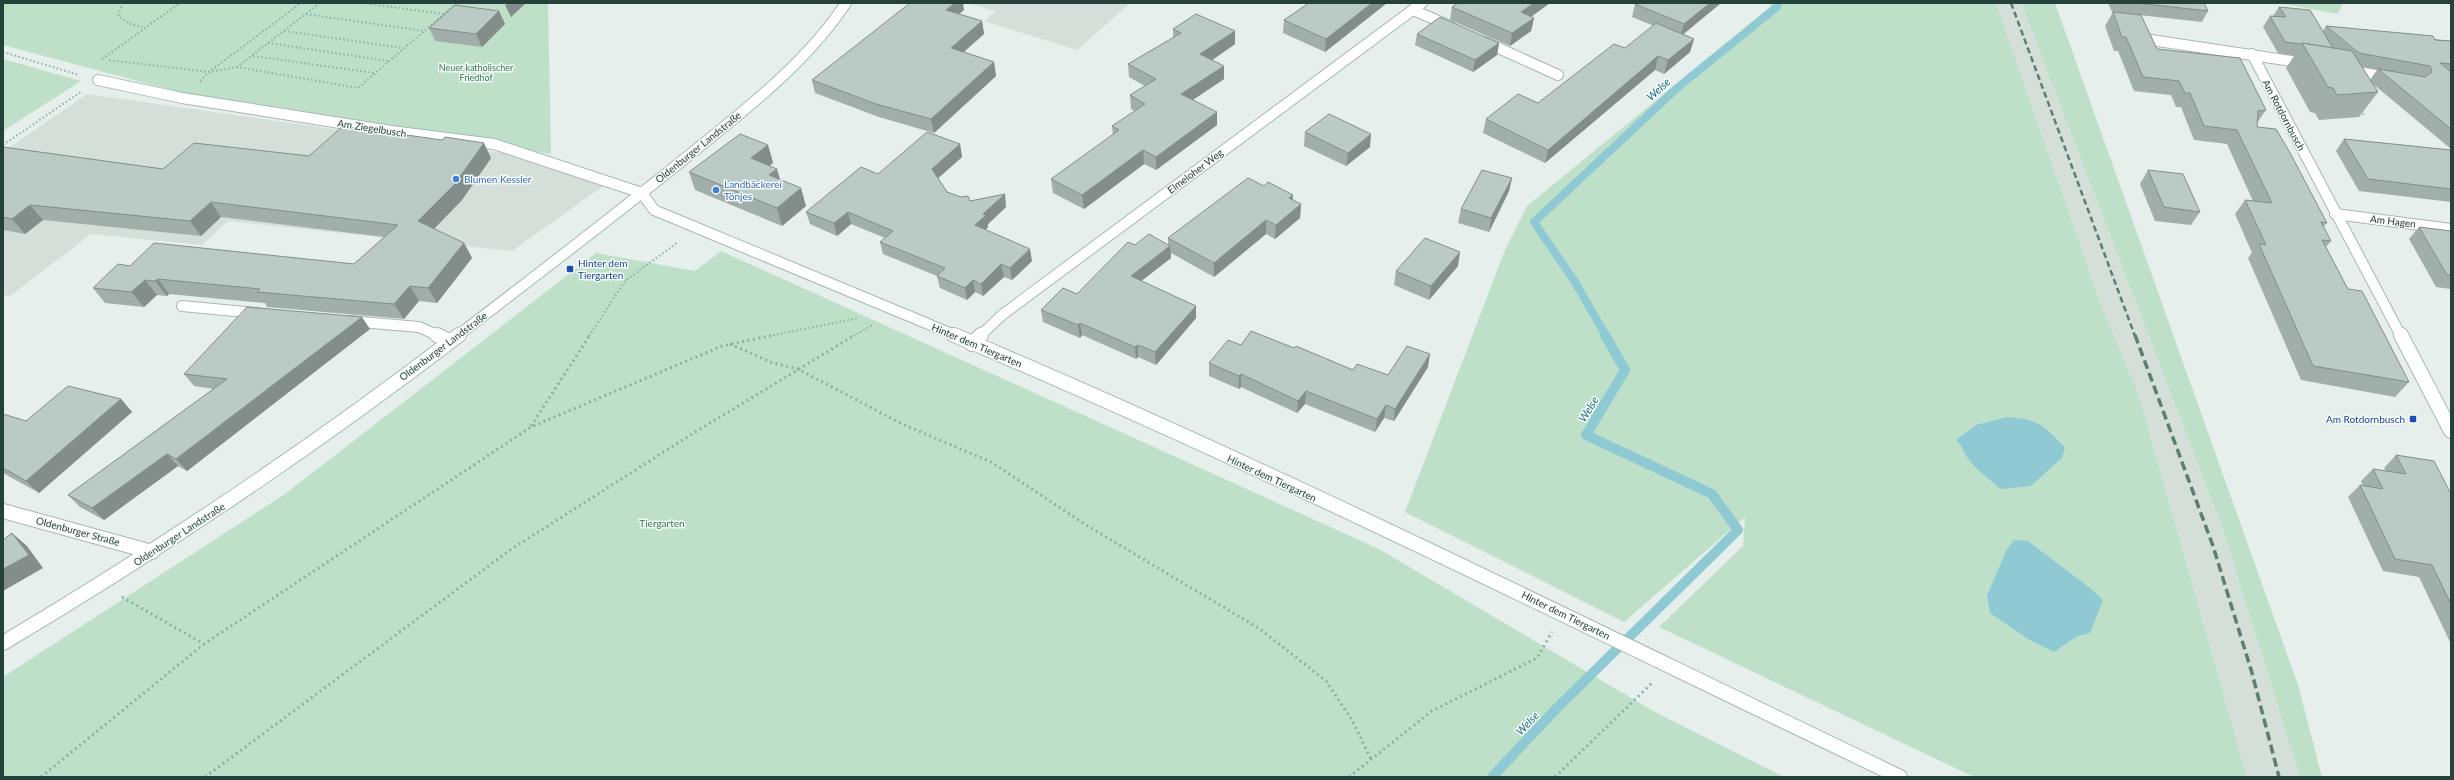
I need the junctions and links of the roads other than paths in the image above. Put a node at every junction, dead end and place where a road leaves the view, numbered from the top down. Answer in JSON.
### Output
{"nodes":[{"id":1,"x":846,"y":3,"type":"edge"},
{"id":2,"x":1422,"y":3,"type":"edge"},
{"id":3,"x":1413,"y":10,"type":"junction"},
{"id":4,"x":1461,"y":31,"type":"edge"},
{"id":5,"x":1475,"y":37,"type":"edge"},
{"id":6,"x":2151,"y":40,"type":"edge"},
{"id":7,"x":2252,"y":54,"type":"junction"},
{"id":8,"x":2313,"y":65,"type":"edge"},
{"id":9,"x":2344,"y":70,"type":"edge"},
{"id":10,"x":1558,"y":75,"type":"dead end"},
{"id":11,"x":2402,"y":79,"type":"edge"},
{"id":12,"x":98,"y":80,"type":"road end"},
{"id":13,"x":642,"y":193,"type":"junction"},
{"id":14,"x":2335,"y":214,"type":"junction"},
{"id":15,"x":2451,"y":229,"type":"edge"},
{"id":16,"x":182,"y":306,"type":"dead end"},
{"id":17,"x":267,"y":314,"type":"edge"},
{"id":18,"x":336,"y":320,"type":"edge"},
{"id":19,"x":449,"y":341,"type":"junction"},
{"id":20,"x":972,"y":344,"type":"junction"},
{"id":21,"x":2450,"y":429,"type":"edge"},
{"id":22,"x":3,"y":511,"type":"edge"},
{"id":23,"x":152,"y":552,"type":"junction"},
{"id":24,"x":3,"y":643,"type":"edge"},
{"id":25,"x":1900,"y":777,"type":"edge"}],
"edges":[{"from":1,"to":13,"type":"street","name":"Oldenburger Landstraße"},
{"from":2,"to":3,"type":"street","name":"Elmeloher Weg"},
{"from":3,"to":4,"type":"street"},
{"from":3,"to":20,"type":"street","name":"Elmeloher Weg"},
{"from":5,"to":10,"type":"street"},
{"from":6,"to":7,"type":"street"},
{"from":7,"to":8,"type":"street"},
{"from":7,"to":14,"type":"street","name":"Am Rotdornbusch"},
{"from":9,"to":11,"type":"street"},
{"from":12,"to":13,"type":"street","name":"Am Ziegelbusch"},
{"from":13,"to":19,"type":"street","name":"Oldenburger Landstraße"},
{"from":13,"to":20,"type":"street","name":"Hinter dem Tiergarten"},
{"from":14,"to":15,"type":"street","name":"Am Hagen"},
{"from":14,"to":21,"type":"street","name":"Am Rotdornbusch"},
{"from":16,"to":17,"type":"street"},
{"from":18,"to":19,"type":"street"},
{"from":19,"to":23,"type":"street","name":"Oldenburger Landstraße"},
{"from":20,"to":25,"type":"street","name":"Hinter dem Tiergarten"},
{"from":22,"to":23,"type":"street","name":"Oldenburger Straße"},
{"from":23,"to":24,"type":"street","name":"Oldenburger Landstraße"}]}
